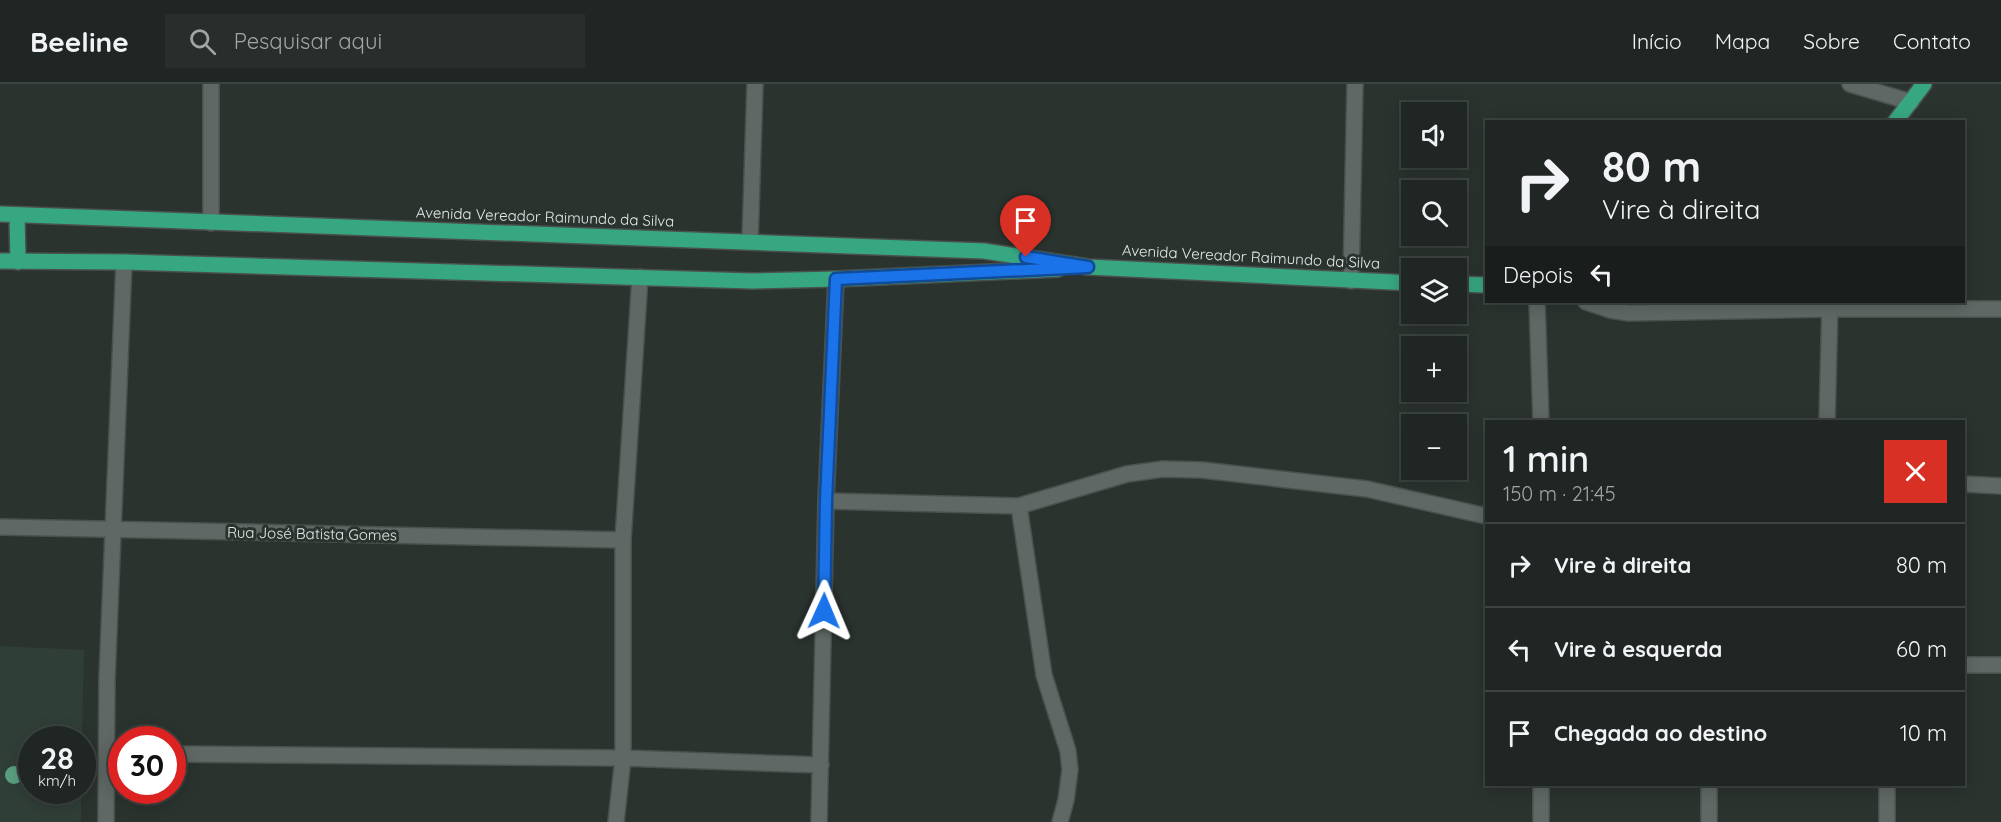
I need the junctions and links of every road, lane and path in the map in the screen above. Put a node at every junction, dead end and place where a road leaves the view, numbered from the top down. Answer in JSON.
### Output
{"nodes":[{"id":1,"x":211,"y":84,"type":"edge"},
{"id":2,"x":755,"y":84,"type":"edge"},
{"id":3,"x":1355,"y":84,"type":"edge"},
{"id":4,"x":1850,"y":84,"type":"edge"},
{"id":5,"x":1924,"y":84,"type":"edge"},
{"id":6,"x":1911,"y":102,"type":"junction"},
{"id":7,"x":1898,"y":120,"type":"edge"},
{"id":8,"x":0,"y":214,"type":"edge"},
{"id":9,"x":17,"y":215,"type":"junction"},
{"id":10,"x":211,"y":223,"type":"junction"},
{"id":11,"x":750,"y":242,"type":"junction"},
{"id":12,"x":0,"y":261,"type":"edge"},
{"id":13,"x":18,"y":262,"type":"junction"},
{"id":14,"x":124,"y":262,"type":"junction"},
{"id":15,"x":1088,"y":267,"type":"junction"},
{"id":16,"x":640,"y":278,"type":"junction"},
{"id":17,"x":836,"y":279,"type":"junction"},
{"id":18,"x":1351,"y":281,"type":"junction"},
{"id":19,"x":1401,"y":283,"type":"edge"},
{"id":20,"x":1467,"y":284,"type":"edge"},
{"id":21,"x":1485,"y":285,"type":"edge"},
{"id":22,"x":1537,"y":303,"type":"edge"},
{"id":23,"x":1589,"y":303,"type":"edge"},
{"id":24,"x":1829,"y":305,"type":"edge"},
{"id":25,"x":2001,"y":309,"type":"edge"},
{"id":26,"x":1541,"y":420,"type":"edge"},
{"id":27,"x":1827,"y":420,"type":"edge"},
{"id":28,"x":1965,"y":484,"type":"edge"},
{"id":29,"x":2001,"y":486,"type":"edge"},
{"id":30,"x":826,"y":501,"type":"junction"},
{"id":31,"x":1019,"y":506,"type":"junction"},
{"id":32,"x":1485,"y":516,"type":"edge"},
{"id":33,"x":0,"y":527,"type":"edge"},
{"id":34,"x":113,"y":530,"type":"junction"},
{"id":35,"x":623,"y":540,"type":"junction"},
{"id":36,"x":1965,"y":664,"type":"edge"},
{"id":37,"x":2001,"y":665,"type":"edge"},
{"id":38,"x":111,"y":726,"type":"edge"},
{"id":39,"x":186,"y":753,"type":"edge"},
{"id":40,"x":623,"y":758,"type":"junction"},
{"id":41,"x":821,"y":765,"type":"junction"},
{"id":42,"x":1541,"y":786,"type":"edge"},
{"id":43,"x":1709,"y":786,"type":"edge"},
{"id":44,"x":1887,"y":786,"type":"edge"},
{"id":45,"x":108,"y":804,"type":"edge"},
{"id":46,"x":106,"y":822,"type":"edge"},
{"id":47,"x":616,"y":822,"type":"edge"},
{"id":48,"x":819,"y":822,"type":"edge"},
{"id":49,"x":1060,"y":822,"type":"edge"},
{"id":50,"x":1541,"y":822,"type":"edge"},
{"id":51,"x":1709,"y":822,"type":"edge"},
{"id":52,"x":1887,"y":822,"type":"edge"}],
"edges":[{"from":1,"to":10,"type":"street"},
{"from":2,"to":11,"type":"street"},
{"from":3,"to":18,"type":"street"},
{"from":4,"to":6,"type":"street"},
{"from":5,"to":6,"type":"main road"},
{"from":6,"to":7,"type":"main road"},
{"from":8,"to":9,"type":"main road","name":"Avenida Vereador Raimundo da Silva"},
{"from":9,"to":10,"type":"main road","name":"Avenida Vereador Raimundo da Silva"},
{"from":9,"to":13,"type":"main road"},
{"from":10,"to":11,"type":"main road","name":"Avenida Vereador Raimundo da Silva"},
{"from":11,"to":15,"type":"main road","name":"Avenida Vereador Raimundo da Silva"},
{"from":12,"to":13,"type":"main road","name":"Avenida Vereador Raimundo da Silva"},
{"from":13,"to":14,"type":"main road","name":"Avenida Vereador Raimundo da Silva"},
{"from":14,"to":16,"type":"main road","name":"Avenida Vereador Raimundo da Silva"},
{"from":14,"to":34,"type":"street"},
{"from":15,"to":17,"type":"main road","name":"Avenida Vereador Raimundo da Silva"},
{"from":15,"to":18,"type":"main road","name":"Avenida Vereador Raimundo da Silva"},
{"from":16,"to":17,"type":"main road","name":"Avenida Vereador Raimundo da Silva"},
{"from":16,"to":35,"type":"street"},
{"from":17,"to":30,"type":"street"},
{"from":18,"to":19,"type":"main road","name":"Avenida Vereador Raimundo da Silva"},
{"from":20,"to":21,"type":"main road"},
{"from":22,"to":26,"type":"street"},
{"from":23,"to":24,"type":"street"},
{"from":24,"to":25,"type":"street"},
{"from":24,"to":27,"type":"street"},
{"from":28,"to":29,"type":"street"},
{"from":30,"to":31,"type":"street"},
{"from":30,"to":41,"type":"street"},
{"from":31,"to":32,"type":"street"},
{"from":31,"to":49,"type":"street"},
{"from":33,"to":34,"type":"street","name":"Rua José Batista Gomes"},
{"from":34,"to":35,"type":"street","name":"Rua José Batista Gomes"},
{"from":34,"to":38,"type":"street"},
{"from":35,"to":40,"type":"street"},
{"from":36,"to":37,"type":"street"},
{"from":39,"to":40,"type":"street"},
{"from":40,"to":41,"type":"street"},
{"from":40,"to":47,"type":"street"},
{"from":41,"to":48,"type":"street"},
{"from":42,"to":50,"type":"street"},
{"from":43,"to":51,"type":"street"},
{"from":44,"to":52,"type":"street"},
{"from":45,"to":46,"type":"street"}]}
